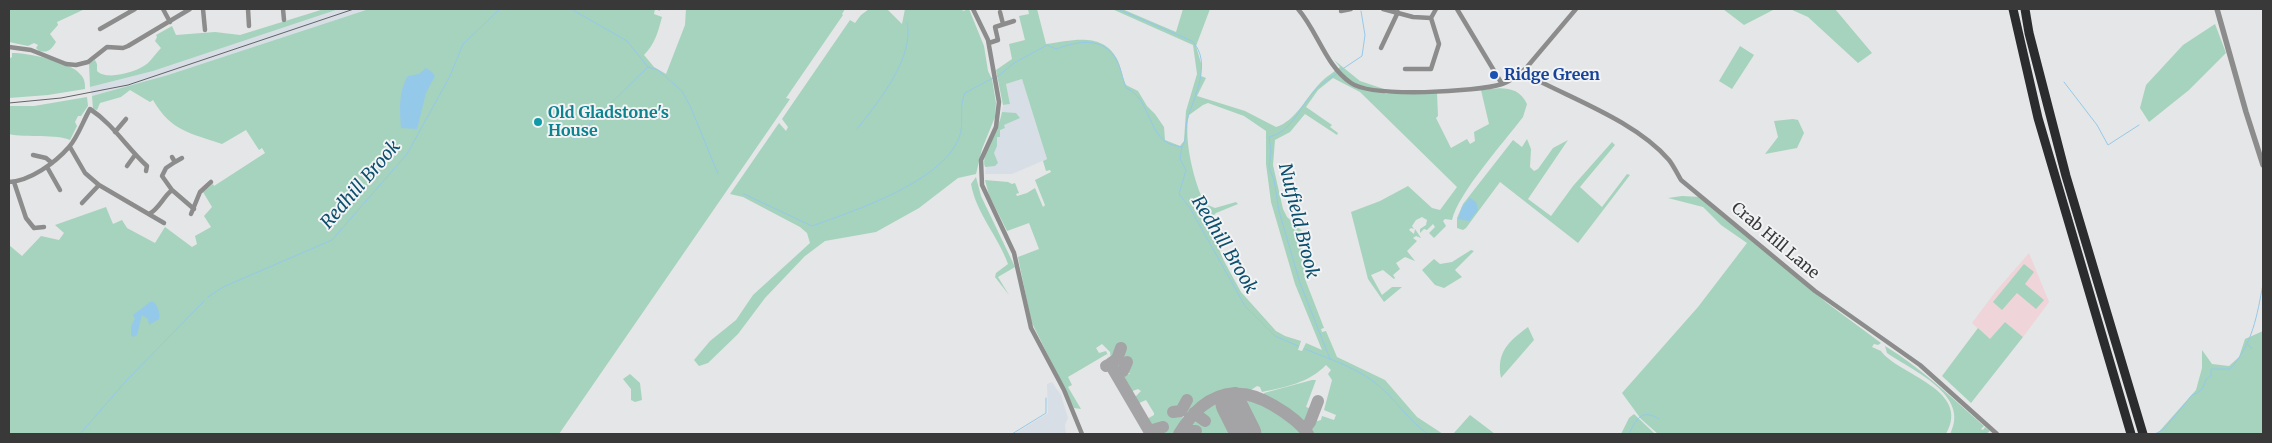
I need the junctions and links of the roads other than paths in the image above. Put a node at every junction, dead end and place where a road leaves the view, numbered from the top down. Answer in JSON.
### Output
{"nodes":[{"id":1,"x":135,"y":9,"type":"edge"},
{"id":2,"x":163,"y":9,"type":"edge"},
{"id":3,"x":190,"y":9,"type":"edge"},
{"id":4,"x":203,"y":9,"type":"edge"},
{"id":5,"x":248,"y":9,"type":"edge"},
{"id":6,"x":283,"y":9,"type":"edge"},
{"id":7,"x":973,"y":9,"type":"edge"},
{"id":8,"x":1298,"y":9,"type":"edge"},
{"id":9,"x":1351,"y":9,"type":"edge"},
{"id":10,"x":1383,"y":9,"type":"edge"},
{"id":11,"x":1436,"y":9,"type":"edge"},
{"id":12,"x":1457,"y":9,"type":"edge"},
{"id":13,"x":1576,"y":9,"type":"edge"},
{"id":14,"x":2013,"y":9,"type":"edge"},
{"id":15,"x":2025,"y":9,"type":"edge"},
{"id":16,"x":2217,"y":9,"type":"edge"},
{"id":17,"x":1341,"y":11,"type":"dead end"},
{"id":18,"x":1000,"y":12,"type":"dead end"},
{"id":19,"x":1398,"y":12,"type":"junction"},
{"id":20,"x":1430,"y":18,"type":"junction"},
{"id":21,"x":284,"y":20,"type":"dead end"},
{"id":22,"x":1014,"y":21,"type":"dead end"},
{"id":23,"x":170,"y":22,"type":"junction"},
{"id":24,"x":1004,"y":24,"type":"junction"},
{"id":25,"x":249,"y":26,"type":"dead end"},
{"id":26,"x":100,"y":29,"type":"dead end"},
{"id":27,"x":205,"y":30,"type":"dead end"},
{"id":28,"x":989,"y":43,"type":"junction"},
{"id":29,"x":9,"y":47,"type":"edge"},
{"id":30,"x":1381,"y":48,"type":"dead end"},
{"id":31,"x":1527,"y":67,"type":"junction"},
{"id":32,"x":1405,"y":69,"type":"dead end"},
{"id":33,"x":1518,"y":76,"type":"junction"},
{"id":34,"x":1532,"y":78,"type":"junction"},
{"id":35,"x":1502,"y":84,"type":"junction"},
{"id":36,"x":126,"y":119,"type":"dead end"},
{"id":37,"x":115,"y":132,"type":"junction"},
{"id":38,"x":70,"y":147,"type":"junction"},
{"id":39,"x":33,"y":155,"type":"dead end"},
{"id":40,"x":135,"y":156,"type":"junction"},
{"id":41,"x":172,"y":157,"type":"dead end"},
{"id":42,"x":182,"y":158,"type":"dead end"},
{"id":43,"x":175,"y":162,"type":"junction"},
{"id":44,"x":52,"y":163,"type":"junction"},
{"id":45,"x":2263,"y":165,"type":"edge"},
{"id":46,"x":127,"y":166,"type":"dead end"},
{"id":47,"x":47,"y":167,"type":"junction"},
{"id":48,"x":146,"y":171,"type":"dead end"},
{"id":49,"x":11,"y":182,"type":"edge"},
{"id":50,"x":211,"y":182,"type":"dead end"},
{"id":51,"x":98,"y":185,"type":"junction"},
{"id":52,"x":60,"y":190,"type":"dead end"},
{"id":53,"x":172,"y":190,"type":"junction"},
{"id":54,"x":82,"y":203,"type":"dead end"},
{"id":55,"x":194,"y":209,"type":"junction"},
{"id":56,"x":149,"y":214,"type":"junction"},
{"id":57,"x":191,"y":214,"type":"dead end"},
{"id":58,"x":164,"y":223,"type":"dead end"},
{"id":59,"x":44,"y":227,"type":"dead end"},
{"id":60,"x":1082,"y":434,"type":"edge"},
{"id":61,"x":1997,"y":434,"type":"edge"},
{"id":62,"x":2131,"y":434,"type":"edge"},
{"id":63,"x":2143,"y":434,"type":"edge"}],
"edges":[{"from":1,"to":26,"type":"street"},
{"from":2,"to":23,"type":"street"},
{"from":3,"to":23,"type":"street"},
{"from":4,"to":27,"type":"street"},
{"from":5,"to":25,"type":"street"},
{"from":6,"to":21,"type":"street"},
{"from":7,"to":28,"type":"street"},
{"from":8,"to":35,"type":"street"},
{"from":9,"to":17,"type":"street"},
{"from":10,"to":19,"type":"street"},
{"from":11,"to":20,"type":"street"},
{"from":12,"to":35,"type":"street"},
{"from":13,"to":31,"type":"street"},
{"from":14,"to":62,"type":"highway"},
{"from":15,"to":63,"type":"highway"},
{"from":16,"to":45,"type":"street"},
{"from":18,"to":24,"type":"street"},
{"from":19,"to":20,"type":"street"},
{"from":19,"to":30,"type":"street"},
{"from":20,"to":32,"type":"street"},
{"from":22,"to":24,"type":"street"},
{"from":23,"to":29,"type":"street"},
{"from":24,"to":28,"type":"street"},
{"from":28,"to":60,"type":"street"},
{"from":31,"to":33,"type":"street"},
{"from":31,"to":34,"type":"street"},
{"from":33,"to":34,"type":"street","name":"Crab Hill Lane"},
{"from":33,"to":35,"type":"street"},
{"from":34,"to":61,"type":"street","name":"Crab Hill Lane"},
{"from":36,"to":37,"type":"street"},
{"from":37,"to":38,"type":"street"},
{"from":37,"to":40,"type":"street"},
{"from":38,"to":44,"type":"street"},
{"from":38,"to":51,"type":"street"},
{"from":39,"to":44,"type":"street"},
{"from":40,"to":46,"type":"street"},
{"from":40,"to":48,"type":"street"},
{"from":41,"to":43,"type":"street"},
{"from":42,"to":43,"type":"street"},
{"from":43,"to":53,"type":"street"},
{"from":44,"to":47,"type":"street"},
{"from":47,"to":49,"type":"street"},
{"from":47,"to":52,"type":"street"},
{"from":49,"to":59,"type":"street"},
{"from":50,"to":55,"type":"street"},
{"from":51,"to":54,"type":"street"},
{"from":51,"to":56,"type":"street"},
{"from":53,"to":55,"type":"street"},
{"from":53,"to":56,"type":"street"},
{"from":55,"to":57,"type":"street"},
{"from":56,"to":58,"type":"street"}]}
